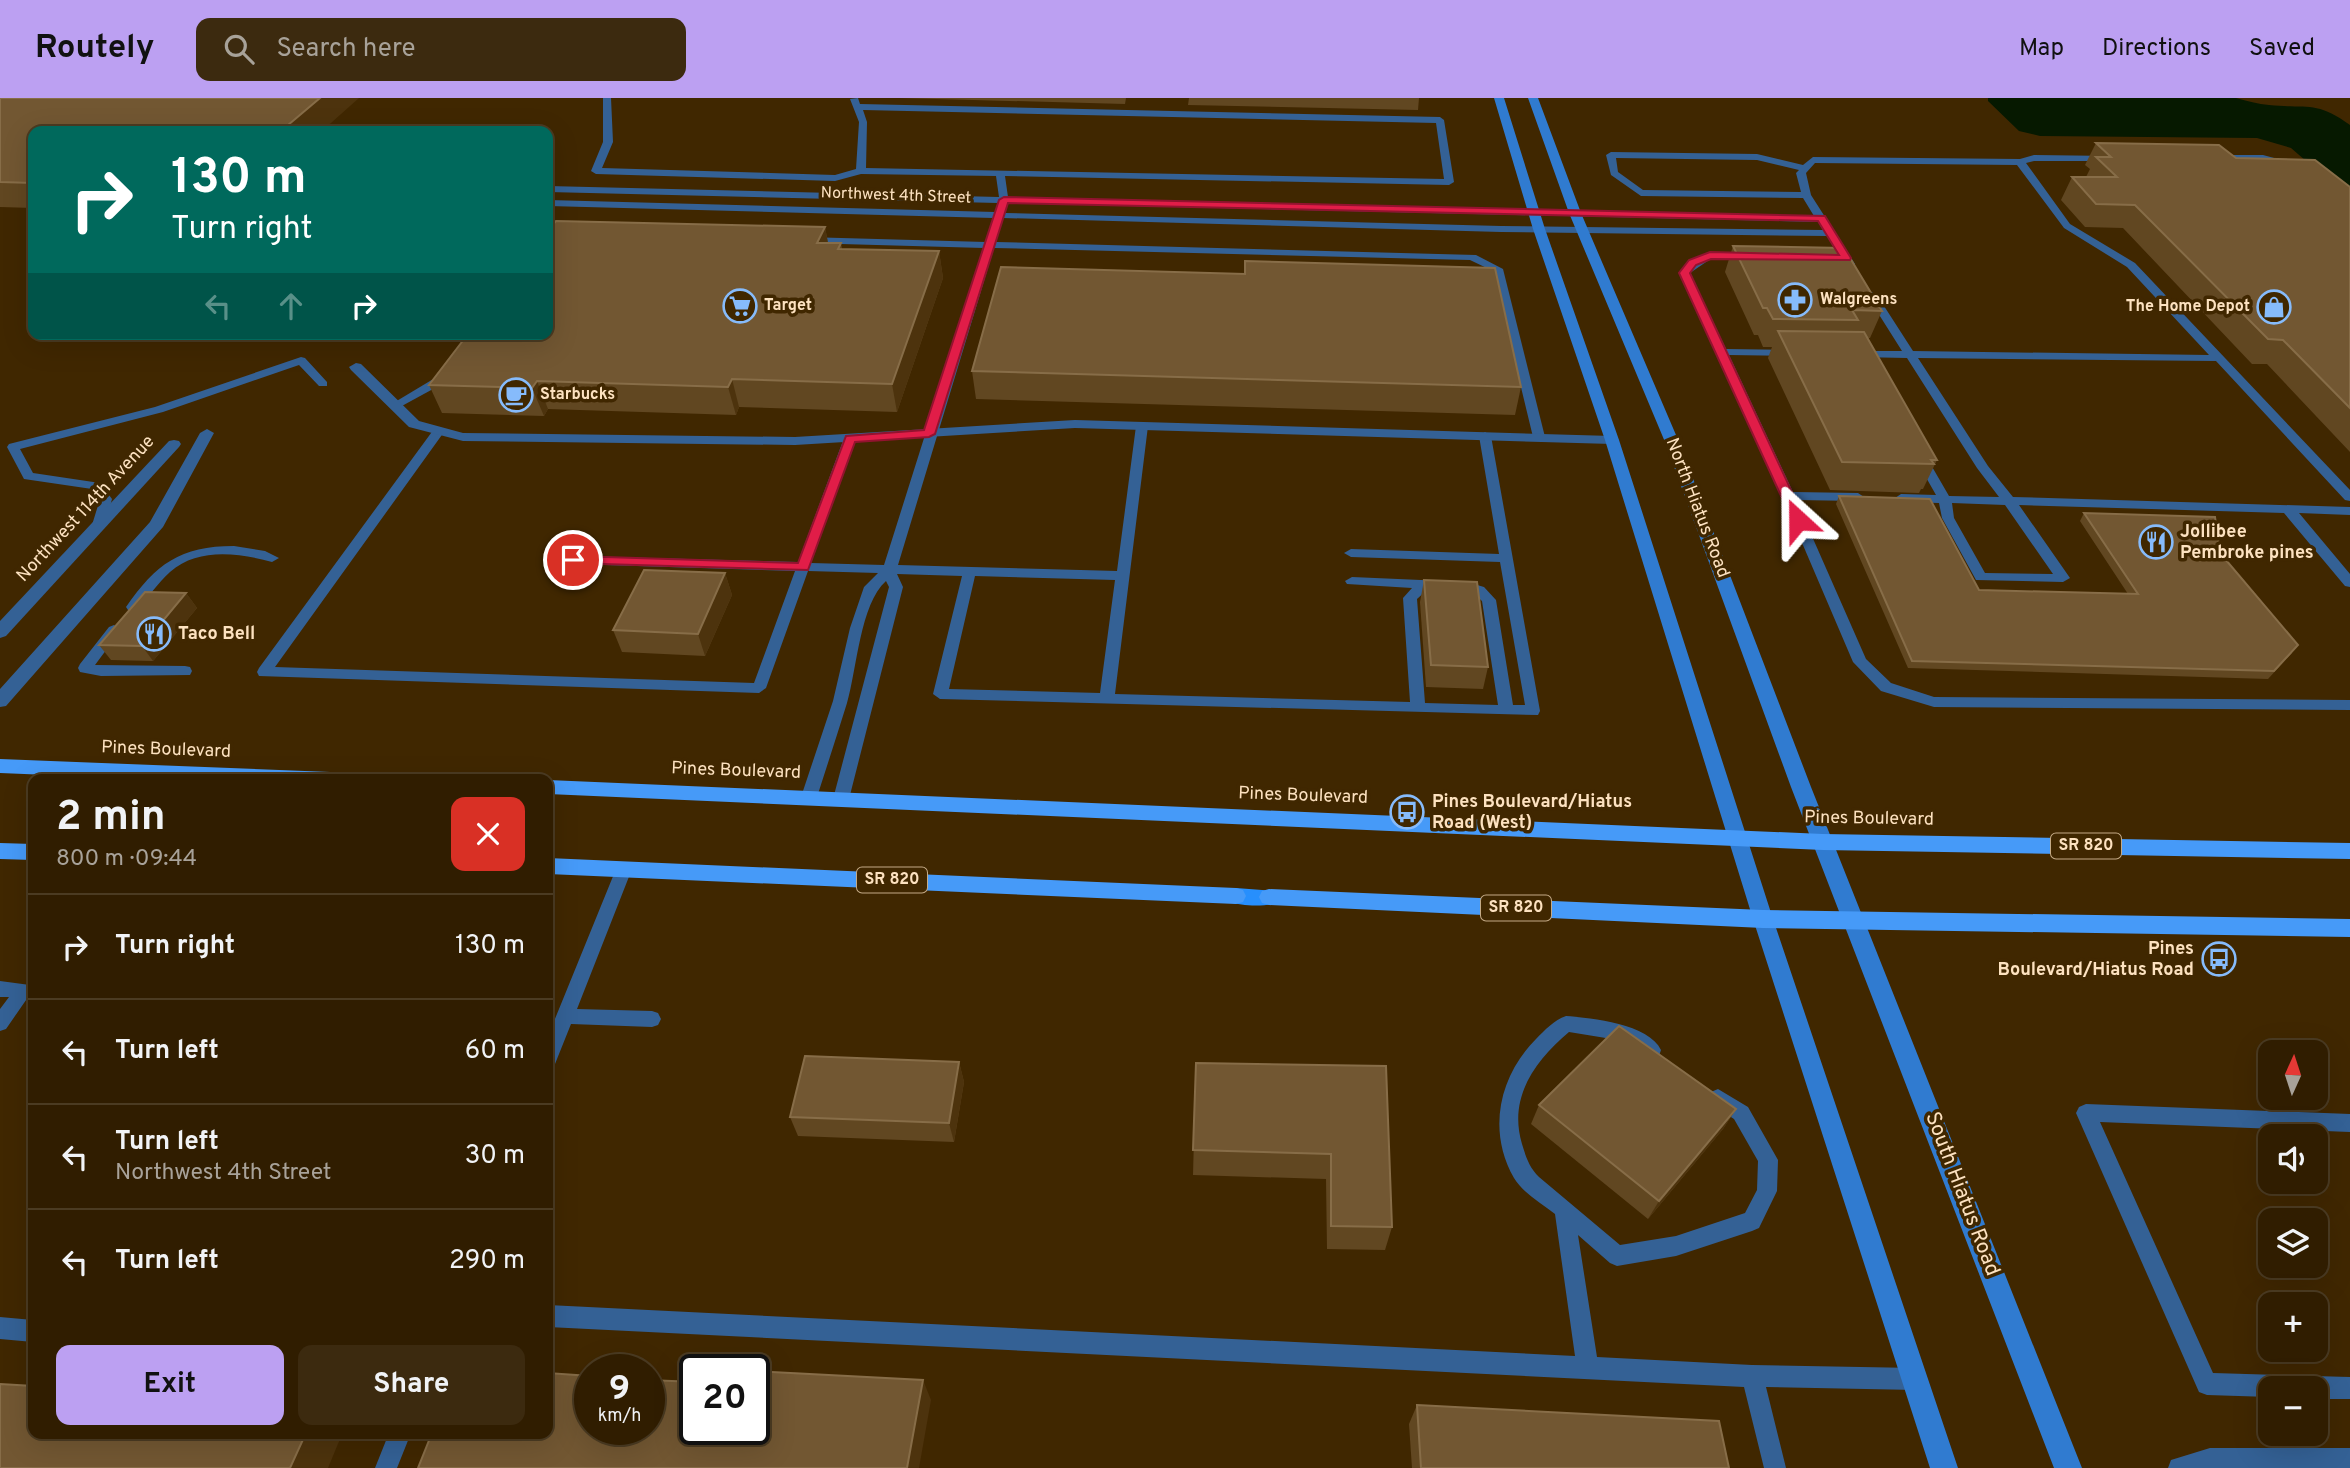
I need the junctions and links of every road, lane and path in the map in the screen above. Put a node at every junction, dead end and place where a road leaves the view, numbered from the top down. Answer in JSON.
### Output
{"nodes":[{"id":1,"x":607,"y":98,"type":"edge"},
{"id":2,"x":1499,"y":98,"type":"edge"},
{"id":3,"x":1533,"y":98,"type":"edge"},
{"id":4,"x":855,"y":103,"type":"edge"},
{"id":5,"x":2115,"y":158,"type":"edge"},
{"id":6,"x":2209,"y":158,"type":"edge"},
{"id":7,"x":2020,"y":162,"type":"junction"},
{"id":8,"x":2293,"y":164,"type":"edge"},
{"id":9,"x":1804,"y":168,"type":"junction"},
{"id":10,"x":861,"y":171,"type":"junction"},
{"id":11,"x":1000,"y":174,"type":"junction"},
{"id":12,"x":553,"y":189,"type":"edge"},
{"id":13,"x":1806,"y":195,"type":"junction"},
{"id":14,"x":1004,"y":200,"type":"junction"},
{"id":15,"x":553,"y":203,"type":"edge"},
{"id":16,"x":1534,"y":212,"type":"junction"},
{"id":17,"x":1575,"y":213,"type":"junction"},
{"id":18,"x":998,"y":215,"type":"junction"},
{"id":19,"x":1821,"y":219,"type":"junction"},
{"id":20,"x":1539,"y":229,"type":"junction"},
{"id":21,"x":1583,"y":230,"type":"junction"},
{"id":22,"x":1830,"y":233,"type":"junction"},
{"id":23,"x":794,"y":240,"type":"edge"},
{"id":24,"x":990,"y":244,"type":"junction"},
{"id":25,"x":1764,"y":256,"type":"edge"},
{"id":26,"x":1833,"y":258,"type":"edge"},
{"id":27,"x":1846,"y":258,"type":"junction"},
{"id":28,"x":1721,"y":352,"type":"junction"},
{"id":29,"x":1804,"y":353,"type":"edge"},
{"id":30,"x":1846,"y":354,"type":"edge"},
{"id":31,"x":1909,"y":354,"type":"junction"},
{"id":32,"x":2218,"y":358,"type":"junction"},
{"id":33,"x":455,"y":362,"type":"edge"},
{"id":34,"x":356,"y":368,"type":"dead end"},
{"id":35,"x":323,"y":384,"type":"dead end"},
{"id":36,"x":396,"y":405,"type":"junction"},
{"id":37,"x":1142,"y":426,"type":"junction"},
{"id":38,"x":438,"y":432,"type":"junction"},
{"id":39,"x":207,"y":433,"type":"dead end"},
{"id":40,"x":929,"y":434,"type":"junction"},
{"id":41,"x":1485,"y":436,"type":"junction"},
{"id":42,"x":850,"y":438,"type":"junction"},
{"id":43,"x":1539,"y":438,"type":"junction"},
{"id":44,"x":1612,"y":440,"type":"junction"},
{"id":45,"x":1912,"y":443,"type":"edge"},
{"id":46,"x":174,"y":444,"type":"dead end"},
{"id":47,"x":1788,"y":496,"type":"junction"},
{"id":48,"x":2350,"y":497,"type":"edge"},
{"id":49,"x":1945,"y":499,"type":"junction"},
{"id":50,"x":2006,"y":500,"type":"junction"},
{"id":51,"x":2288,"y":509,"type":"junction"},
{"id":52,"x":2350,"y":511,"type":"edge"},
{"id":53,"x":99,"y":525,"type":"junction"},
{"id":54,"x":1351,"y":553,"type":"dead end"},
{"id":55,"x":272,"y":558,"type":"dead end"},
{"id":56,"x":1507,"y":558,"type":"junction"},
{"id":57,"x":573,"y":560,"type":"dead end"},
{"id":58,"x":803,"y":567,"type":"junction"},
{"id":59,"x":889,"y":571,"type":"junction"},
{"id":60,"x":969,"y":573,"type":"junction"},
{"id":61,"x":1122,"y":576,"type":"junction"},
{"id":62,"x":1352,"y":581,"type":"dead end"},
{"id":63,"x":2350,"y":583,"type":"edge"},
{"id":64,"x":1425,"y":584,"type":"junction"},
{"id":65,"x":0,"y":632,"type":"edge"},
{"id":66,"x":185,"y":671,"type":"dead end"},
{"id":67,"x":1107,"y":698,"type":"junction"},
{"id":68,"x":0,"y":701,"type":"edge"},
{"id":69,"x":2350,"y":705,"type":"edge"},
{"id":70,"x":1418,"y":708,"type":"junction"},
{"id":71,"x":1506,"y":710,"type":"junction"},
{"id":72,"x":0,"y":766,"type":"edge"},
{"id":73,"x":203,"y":774,"type":"edge"},
{"id":74,"x":553,"y":787,"type":"edge"},
{"id":75,"x":809,"y":797,"type":"junction"},
{"id":76,"x":841,"y":799,"type":"junction"},
{"id":77,"x":1737,"y":838,"type":"junction"},
{"id":78,"x":1823,"y":842,"type":"junction"},
{"id":79,"x":0,"y":851,"type":"edge"},
{"id":80,"x":2350,"y":851,"type":"edge"},
{"id":81,"x":28,"y":852,"type":"edge"},
{"id":82,"x":553,"y":866,"type":"edge"},
{"id":83,"x":625,"y":869,"type":"junction"},
{"id":84,"x":1236,"y":896,"type":"joint"},
{"id":85,"x":1269,"y":897,"type":"joint"},
{"id":86,"x":1763,"y":919,"type":"junction"},
{"id":87,"x":1855,"y":921,"type":"junction"},
{"id":88,"x":2350,"y":928,"type":"edge"},
{"id":89,"x":0,"y":989,"type":"edge"},
{"id":90,"x":565,"y":1016,"type":"junction"},
{"id":91,"x":652,"y":1018,"type":"dead end"},
{"id":92,"x":0,"y":1023,"type":"edge"},
{"id":93,"x":553,"y":1046,"type":"edge"},
{"id":94,"x":1664,"y":1059,"type":"edge"},
{"id":95,"x":1704,"y":1089,"type":"edge"},
{"id":96,"x":2350,"y":1123,"type":"edge"},
{"id":97,"x":1564,"y":1209,"type":"junction"},
{"id":98,"x":553,"y":1316,"type":"edge"},
{"id":99,"x":0,"y":1328,"type":"edge"},
{"id":100,"x":28,"y":1331,"type":"edge"},
{"id":101,"x":1588,"y":1368,"type":"junction"},
{"id":102,"x":1752,"y":1376,"type":"junction"},
{"id":103,"x":1916,"y":1379,"type":"junction"},
{"id":104,"x":2258,"y":1386,"type":"edge"},
{"id":105,"x":2328,"y":1388,"type":"edge"},
{"id":106,"x":2350,"y":1388,"type":"edge"},
{"id":107,"x":398,"y":1439,"type":"edge"},
{"id":108,"x":2350,"y":1459,"type":"edge"},
{"id":109,"x":386,"y":1468,"type":"edge"},
{"id":110,"x":1775,"y":1468,"type":"edge"},
{"id":111,"x":1944,"y":1468,"type":"edge"},
{"id":112,"x":2068,"y":1468,"type":"edge"},
{"id":113,"x":2179,"y":1468,"type":"edge"}],
"edges":[{"from":1,"to":10,"type":"lane"},
{"from":2,"to":16,"type":"main road"},
{"from":3,"to":17,"type":"main road","name":"North Hiatus Road"},
{"from":4,"to":10,"type":"lane"},
{"from":4,"to":11,"type":"lane"},
{"from":5,"to":7,"type":"lane"},
{"from":6,"to":8,"type":"lane"},
{"from":7,"to":9,"type":"lane"},
{"from":7,"to":32,"type":"lane"},
{"from":9,"to":13,"type":"lane"},
{"from":9,"to":13,"type":"lane"},
{"from":10,"to":11,"type":"lane"},
{"from":11,"to":14,"type":"lane"},
{"from":12,"to":14,"type":"lane","name":"Northwest 4th Street"},
{"from":13,"to":19,"type":"lane"},
{"from":14,"to":16,"type":"lane","name":"Northwest 4th Street"},
{"from":14,"to":18,"type":"lane"},
{"from":15,"to":18,"type":"lane","name":"Northwest 4th Street"},
{"from":16,"to":17,"type":"lane","name":"Northwest 4th Street"},
{"from":16,"to":20,"type":"main road"},
{"from":17,"to":19,"type":"lane","name":"Northwest 4th Street"},
{"from":17,"to":21,"type":"main road","name":"North Hiatus Road"},
{"from":18,"to":20,"type":"lane","name":"Northwest 4th Street"},
{"from":18,"to":24,"type":"lane"},
{"from":19,"to":22,"type":"lane"},
{"from":20,"to":21,"type":"lane","name":"Northwest 4th Street"},
{"from":20,"to":44,"type":"main road"},
{"from":21,"to":22,"type":"lane","name":"Northwest 4th Street"},
{"from":21,"to":78,"type":"main road","name":"North Hiatus Road"},
{"from":22,"to":27,"type":"lane"},
{"from":23,"to":24,"type":"lane"},
{"from":24,"to":40,"type":"lane"},
{"from":24,"to":43,"type":"lane"},
{"from":25,"to":28,"type":"lane"},
{"from":26,"to":27,"type":"lane"},
{"from":27,"to":31,"type":"lane"},
{"from":28,"to":29,"type":"lane"},
{"from":28,"to":47,"type":"lane"},
{"from":30,"to":31,"type":"lane"},
{"from":31,"to":32,"type":"lane"},
{"from":31,"to":50,"type":"lane"},
{"from":32,"to":48,"type":"lane"},
{"from":33,"to":36,"type":"lane"},
{"from":34,"to":36,"type":"street"},
{"from":35,"to":53,"type":"lane"},
{"from":36,"to":38,"type":"street"},
{"from":37,"to":40,"type":"street"},
{"from":37,"to":41,"type":"street"},
{"from":37,"to":61,"type":"lane"},
{"from":38,"to":42,"type":"street"},
{"from":38,"to":58,"type":"lane"},
{"from":39,"to":68,"type":"street"},
{"from":40,"to":42,"type":"street"},
{"from":40,"to":59,"type":"lane"},
{"from":41,"to":43,"type":"street"},
{"from":41,"to":56,"type":"lane"},
{"from":42,"to":58,"type":"lane"},
{"from":43,"to":44,"type":"street"},
{"from":44,"to":77,"type":"main road"},
{"from":45,"to":49,"type":"lane"},
{"from":46,"to":53,"type":"street","name":"Northwest 114th Avenue"},
{"from":47,"to":49,"type":"lane"},
{"from":47,"to":69,"type":"lane"},
{"from":49,"to":50,"type":"lane"},
{"from":49,"to":50,"type":"lane"},
{"from":50,"to":51,"type":"lane"},
{"from":51,"to":52,"type":"lane"},
{"from":51,"to":63,"type":"lane"},
{"from":53,"to":65,"type":"street","name":"Northwest 114th Avenue"},
{"from":54,"to":56,"type":"lane"},
{"from":55,"to":66,"type":"lane"},
{"from":56,"to":71,"type":"lane"},
{"from":57,"to":58,"type":"lane"},
{"from":58,"to":59,"type":"lane"},
{"from":59,"to":60,"type":"lane"},
{"from":59,"to":75,"type":"lane"},
{"from":59,"to":76,"type":"lane"},
{"from":60,"to":61,"type":"lane"},
{"from":60,"to":67,"type":"lane"},
{"from":61,"to":67,"type":"lane"},
{"from":62,"to":64,"type":"lane"},
{"from":64,"to":70,"type":"lane"},
{"from":64,"to":71,"type":"lane"},
{"from":67,"to":70,"type":"lane"},
{"from":70,"to":71,"type":"lane"},
{"from":72,"to":73,"type":"highway","name":"Pines Boulevard"},
{"from":74,"to":75,"type":"highway","name":"Pines Boulevard","number":"SR 820"},
{"from":75,"to":76,"type":"highway","name":"Pines Boulevard","number":"SR 820"},
{"from":76,"to":77,"type":"highway","name":"Pines Boulevard","number":"SR 820"},
{"from":77,"to":78,"type":"highway","name":"Pines Boulevard","number":"SR 820"},
{"from":77,"to":86,"type":"main road"},
{"from":78,"to":80,"type":"highway","name":"Pines Boulevard","number":"SR 820"},
{"from":78,"to":87,"type":"main road","name":"North Hiatus Road"},
{"from":79,"to":81,"type":"highway"},
{"from":82,"to":83,"type":"highway","number":"SR 820"},
{"from":83,"to":84,"type":"highway","number":"SR 820"},
{"from":83,"to":90,"type":"lane"},
{"from":84,"to":85,"type":"main road","number":"SR 820"},
{"from":85,"to":86,"type":"highway","number":"SR 820"},
{"from":86,"to":87,"type":"highway","number":"SR 820"},
{"from":86,"to":103,"type":"main road"},
{"from":87,"to":88,"type":"highway","number":"SR 820"},
{"from":87,"to":112,"type":"main road","name":"South Hiatus Road"},
{"from":89,"to":92,"type":"lane"},
{"from":90,"to":91,"type":"lane"},
{"from":90,"to":93,"type":"lane"},
{"from":94,"to":97,"type":"lane"},
{"from":95,"to":97,"type":"lane"},
{"from":96,"to":104,"type":"lane"},
{"from":97,"to":101,"type":"lane"},
{"from":98,"to":101,"type":"lane"},
{"from":99,"to":100,"type":"lane"},
{"from":101,"to":102,"type":"lane"},
{"from":102,"to":103,"type":"lane"},
{"from":102,"to":110,"type":"lane"},
{"from":103,"to":111,"type":"main road"},
{"from":105,"to":106,"type":"lane"},
{"from":107,"to":109,"type":"lane"},
{"from":108,"to":113,"type":"lane"}]}
